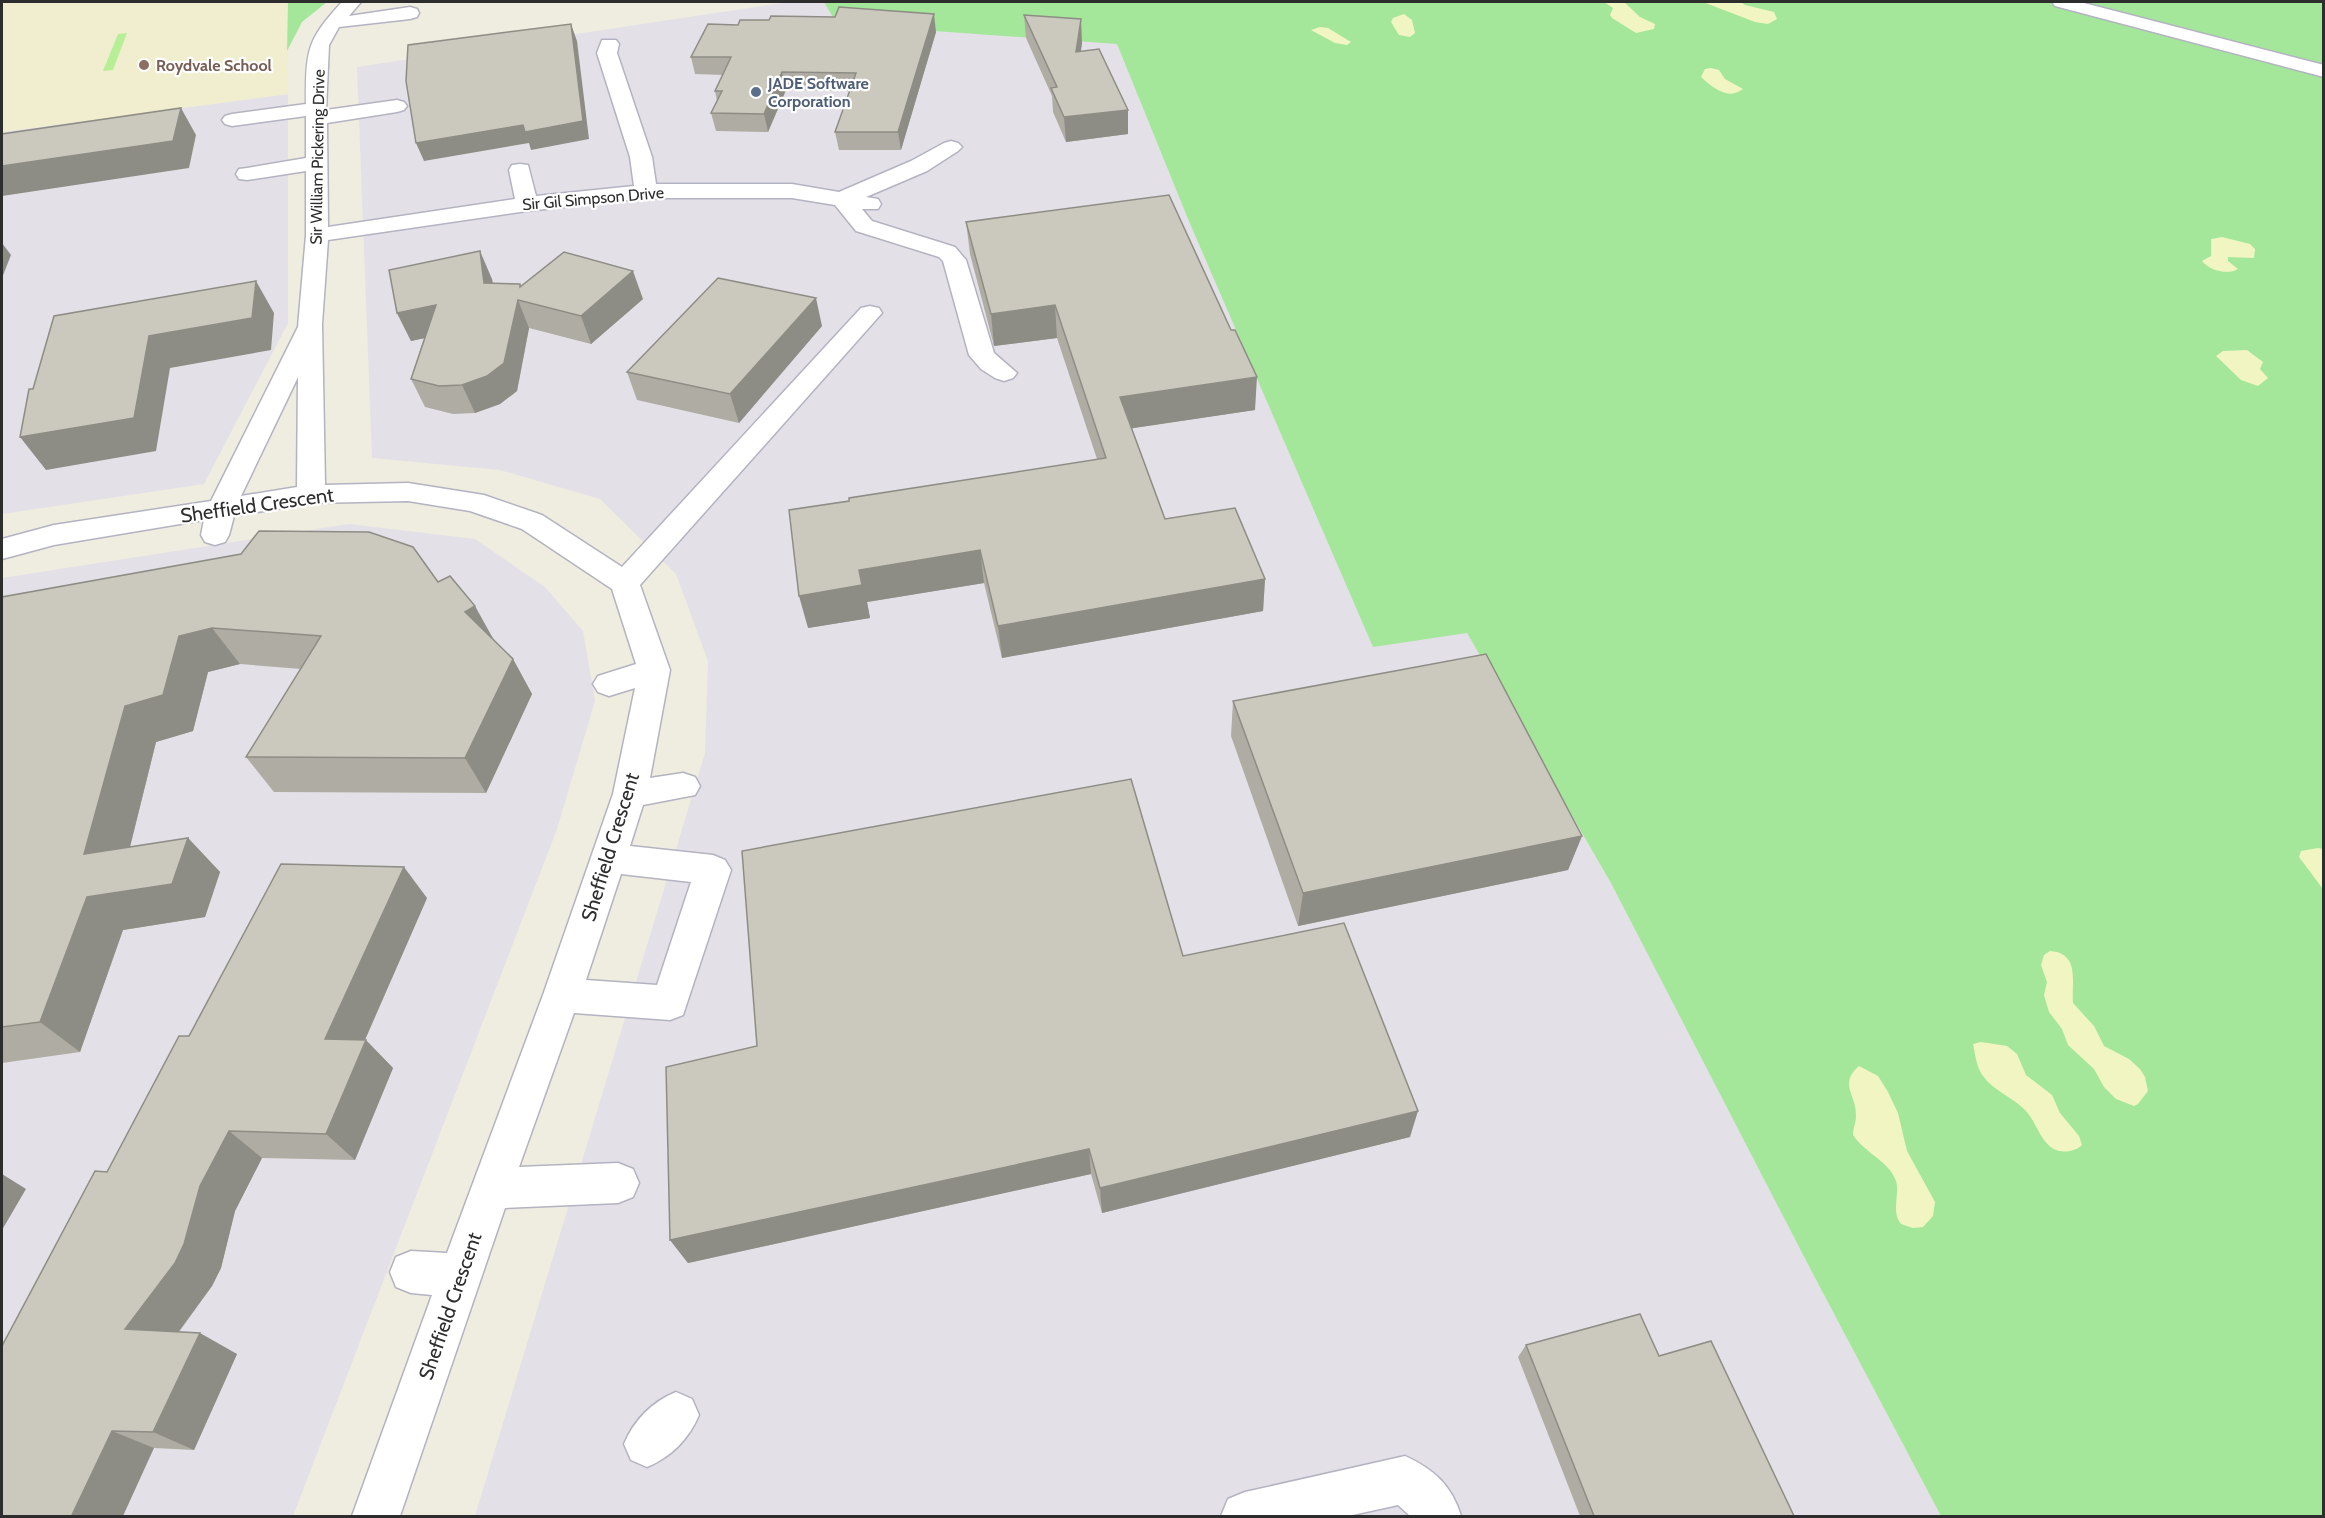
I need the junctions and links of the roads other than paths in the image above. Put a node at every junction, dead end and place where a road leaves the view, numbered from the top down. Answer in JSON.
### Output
{"nodes":[{"id":1,"x":352,"y":2,"type":"edge"},
{"id":2,"x":2061,"y":2,"type":"edge"},
{"id":3,"x":410,"y":13,"type":"dead end"},
{"id":4,"x":333,"y":22,"type":"junction"},
{"id":5,"x":609,"y":44,"type":"dead end"},
{"id":6,"x":2324,"y":71,"type":"edge"},
{"id":7,"x":397,"y":106,"type":"dead end"},
{"id":8,"x":316,"y":114,"type":"junction"},
{"id":9,"x":232,"y":120,"type":"dead end"},
{"id":10,"x":951,"y":147,"type":"dead end"},
{"id":11,"x":315,"y":163,"type":"junction"},
{"id":12,"x":520,"y":170,"type":"dead end"},
{"id":13,"x":247,"y":174,"type":"dead end"},
{"id":14,"x":646,"y":191,"type":"junction"},
{"id":15,"x":842,"y":199,"type":"junction"},
{"id":16,"x":527,"y":204,"type":"junction"},
{"id":17,"x":870,"y":204,"type":"dead end"},
{"id":18,"x":317,"y":235,"type":"junction"},
{"id":19,"x":870,"y":313,"type":"dead end"},
{"id":20,"x":310,"y":324,"type":"junction"},
{"id":21,"x":291,"y":364,"type":"junction"},
{"id":22,"x":258,"y":373,"type":"dead end"},
{"id":23,"x":1004,"y":373,"type":"dead end"},
{"id":24,"x":311,"y":494,"type":"junction"},
{"id":25,"x":218,"y":522,"type":"junction"},
{"id":26,"x":2,"y":549,"type":"edge"},
{"id":27,"x":625,"y":583,"type":"junction"},
{"id":28,"x":654,"y":670,"type":"junction"},
{"id":29,"x":609,"y":684,"type":"dead end"},
{"id":30,"x":683,"y":786,"type":"dead end"},
{"id":31,"x":630,"y":794,"type":"junction"},
{"id":32,"x":609,"y":858,"type":"junction"},
{"id":33,"x":562,"y":995,"type":"junction"},
{"id":34,"x":618,"y":1183,"type":"dead end"},
{"id":35,"x":491,"y":1188,"type":"junction"},
{"id":36,"x":411,"y":1272,"type":"dead end"},
{"id":37,"x":461,"y":1275,"type":"junction"},
{"id":38,"x":376,"y":1516,"type":"edge"},
{"id":39,"x":1245,"y":1516,"type":"edge"},
{"id":40,"x":1437,"y":1516,"type":"edge"}],
"edges":[{"from":1,"to":4,"type":"street","name":"Sir William Pickering Drive"},
{"from":2,"to":6,"type":"street"},
{"from":3,"to":4,"type":"street"},
{"from":4,"to":8,"type":"street","name":"Sir William Pickering Drive"},
{"from":5,"to":14,"type":"street"},
{"from":7,"to":8,"type":"street"},
{"from":8,"to":9,"type":"street"},
{"from":8,"to":11,"type":"street","name":"Sir William Pickering Drive"},
{"from":10,"to":15,"type":"street"},
{"from":11,"to":13,"type":"street"},
{"from":11,"to":18,"type":"street","name":"Sir William Pickering Drive"},
{"from":12,"to":16,"type":"street"},
{"from":14,"to":15,"type":"street","name":"Sir Gil Simpson Drive"},
{"from":14,"to":16,"type":"street","name":"Sir Gil Simpson Drive"},
{"from":15,"to":17,"type":"street","name":"Sir Gil Simpson Drive"},
{"from":15,"to":23,"type":"street"},
{"from":16,"to":18,"type":"street","name":"Sir Gil Simpson Drive"},
{"from":18,"to":20,"type":"street","name":"Sir William Pickering Drive"},
{"from":19,"to":27,"type":"street"},
{"from":20,"to":21,"type":"street","name":"Sir William Pickering Drive"},
{"from":20,"to":24,"type":"street","name":"Sir William Pickering Drive"},
{"from":21,"to":22,"type":"street"},
{"from":21,"to":25,"type":"street","name":"Sir William Pickering Drive"},
{"from":24,"to":25,"type":"street","name":"Sheffield Crescent"},
{"from":24,"to":27,"type":"street","name":"Sheffield Crescent"},
{"from":25,"to":26,"type":"street","name":"Sheffield Crescent"},
{"from":27,"to":28,"type":"street","name":"Sheffield Crescent"},
{"from":28,"to":29,"type":"street"},
{"from":28,"to":31,"type":"street","name":"Sheffield Crescent"},
{"from":30,"to":31,"type":"street"},
{"from":31,"to":32,"type":"street","name":"Sheffield Crescent"},
{"from":32,"to":33,"type":"street","name":"Sheffield Crescent"},
{"from":32,"to":33,"type":"street"},
{"from":33,"to":35,"type":"street","name":"Sheffield Crescent"},
{"from":34,"to":35,"type":"street"},
{"from":35,"to":37,"type":"street","name":"Sheffield Crescent"},
{"from":36,"to":37,"type":"street"},
{"from":37,"to":38,"type":"street","name":"Sheffield Crescent"},
{"from":39,"to":40,"type":"street"}]}
